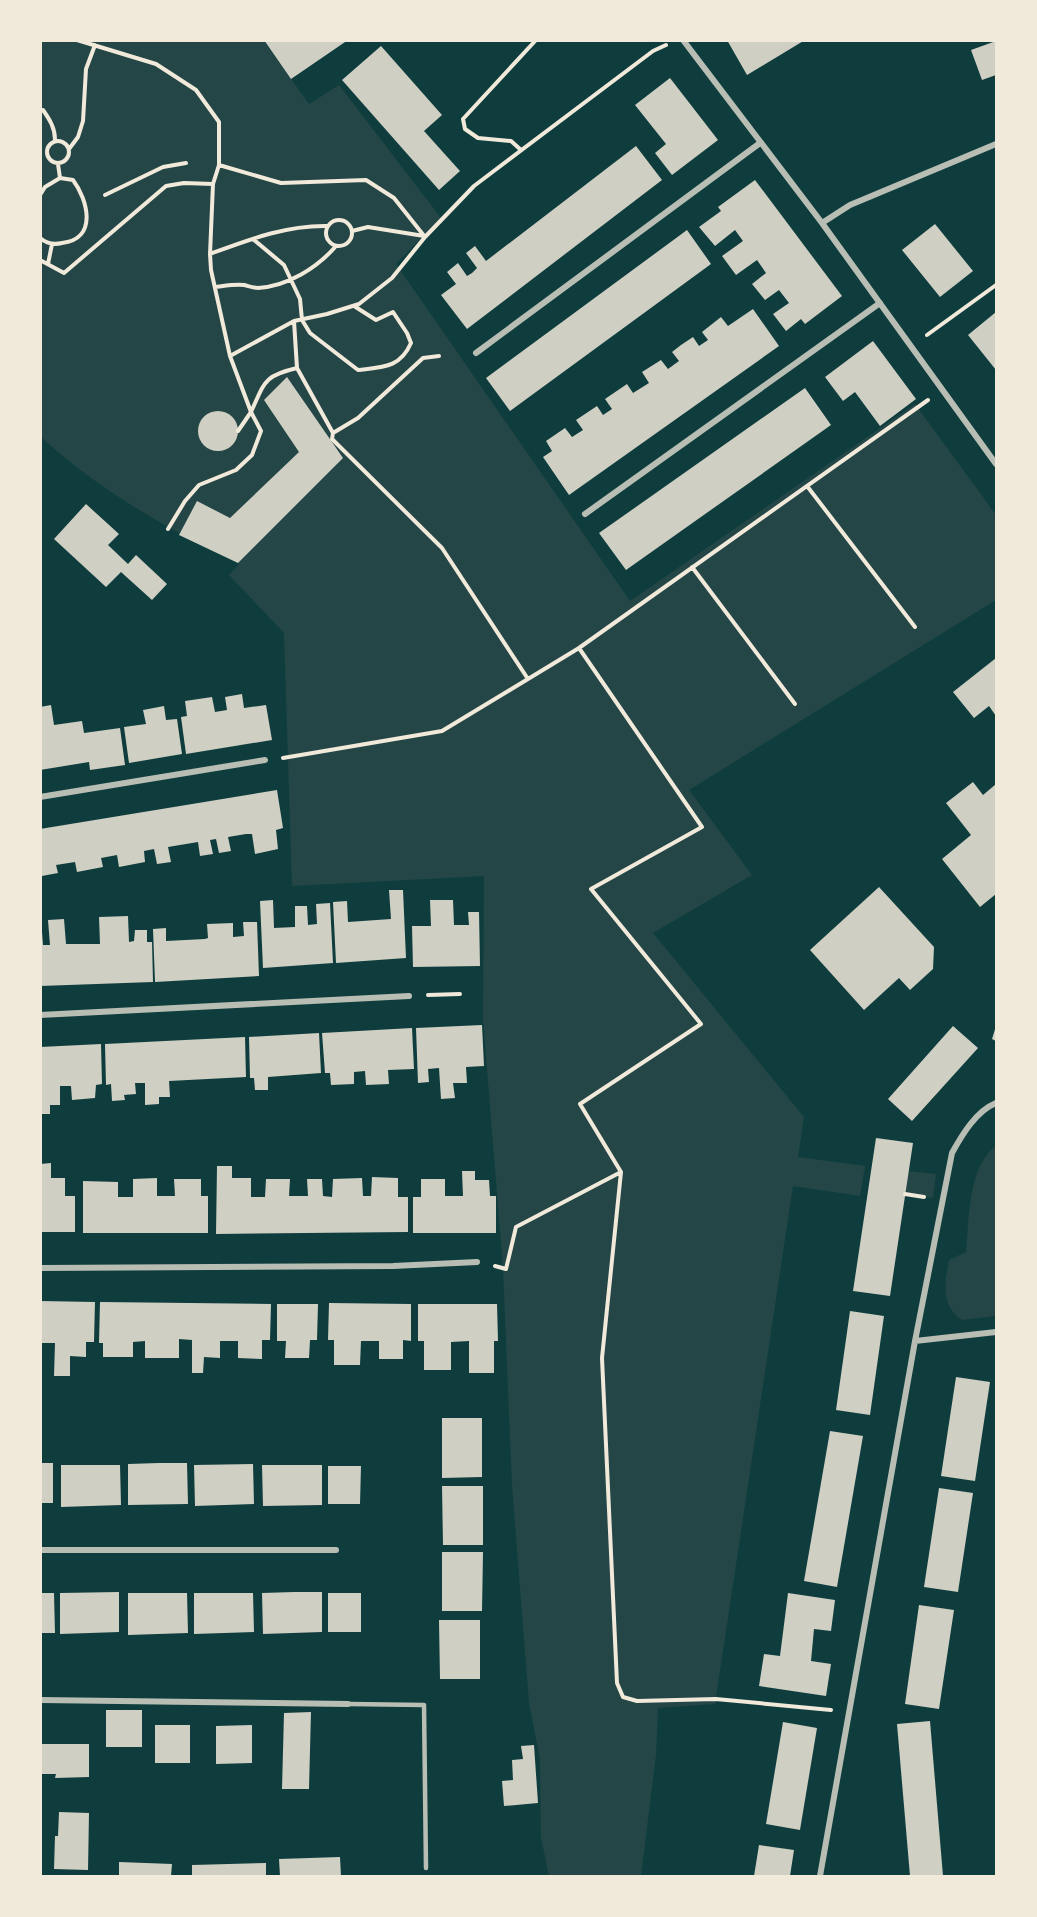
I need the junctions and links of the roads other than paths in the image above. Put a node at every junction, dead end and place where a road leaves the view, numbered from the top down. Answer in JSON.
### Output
{"nodes":[{"id":1,"x":683,"y":40,"type":"edge"},
{"id":2,"x":760,"y":143,"type":"junction"},
{"id":3,"x":996,"y":144,"type":"edge"},
{"id":4,"x":822,"y":223,"type":"junction"},
{"id":5,"x":880,"y":303,"type":"junction"},
{"id":6,"x":476,"y":353,"type":"dead end"},
{"id":7,"x":996,"y":464,"type":"edge"},
{"id":8,"x":585,"y":514,"type":"dead end"},
{"id":9,"x":264,"y":760,"type":"road end"},
{"id":10,"x":40,"y":797,"type":"edge"},
{"id":11,"x":409,"y":996,"type":"road end"},
{"id":12,"x":40,"y":1015,"type":"edge"},
{"id":13,"x":996,"y":1104,"type":"edge"},
{"id":14,"x":477,"y":1262,"type":"dead end"},
{"id":15,"x":40,"y":1268,"type":"edge"},
{"id":16,"x":996,"y":1332,"type":"edge"},
{"id":17,"x":915,"y":1341,"type":"junction"},
{"id":18,"x":40,"y":1550,"type":"edge"},
{"id":19,"x":336,"y":1550,"type":"dead end"},
{"id":20,"x":40,"y":1700,"type":"edge"},
{"id":21,"x":348,"y":1704,"type":"joint"},
{"id":22,"x":426,"y":1868,"type":"dead end"},
{"id":23,"x":820,"y":1876,"type":"edge"}],
"edges":[{"from":1,"to":2,"type":"street"},
{"from":2,"to":4,"type":"street"},
{"from":2,"to":6,"type":"street"},
{"from":3,"to":4,"type":"street"},
{"from":4,"to":5,"type":"street"},
{"from":5,"to":7,"type":"street"},
{"from":5,"to":8,"type":"street"},
{"from":9,"to":10,"type":"street"},
{"from":11,"to":12,"type":"street"},
{"from":13,"to":17,"type":"street"},
{"from":14,"to":15,"type":"street"},
{"from":16,"to":17,"type":"street"},
{"from":17,"to":23,"type":"street"},
{"from":18,"to":19,"type":"street"},
{"from":20,"to":21,"type":"street"},
{"from":21,"to":22,"type":"lane"}]}
